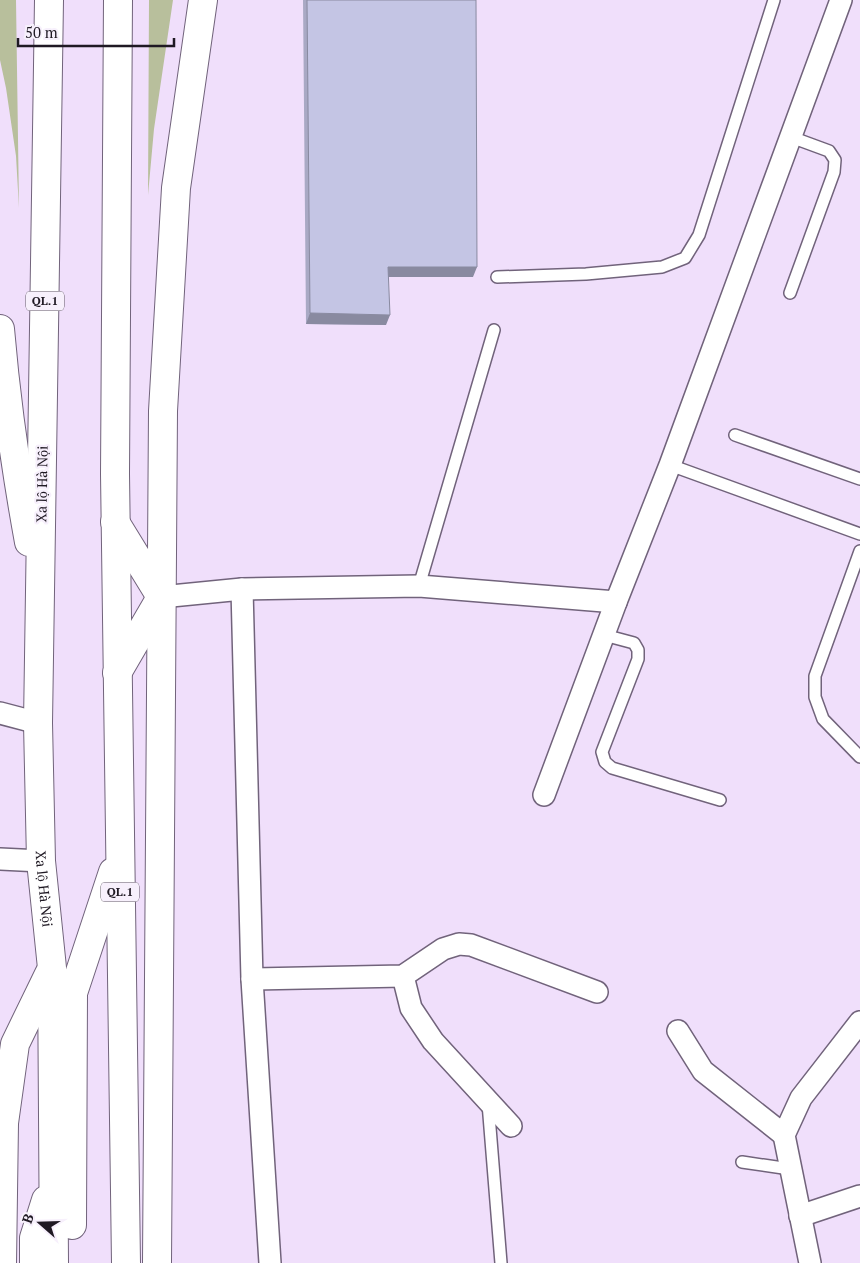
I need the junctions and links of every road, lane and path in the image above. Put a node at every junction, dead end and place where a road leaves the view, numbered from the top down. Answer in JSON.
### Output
{"nodes":[{"id":1,"x":49,"y":0,"type":"edge"},
{"id":2,"x":118,"y":0,"type":"edge"},
{"id":3,"x":203,"y":0,"type":"edge"},
{"id":4,"x":774,"y":0,"type":"edge"},
{"id":5,"x":841,"y":0,"type":"edge"},
{"id":6,"x":791,"y":137,"type":"junction"},
{"id":7,"x":497,"y":277,"type":"dead end"},
{"id":8,"x":790,"y":293,"type":"dead end"},
{"id":9,"x":0,"y":329,"type":"edge"},
{"id":10,"x":494,"y":330,"type":"dead end"},
{"id":11,"x":3,"y":397,"type":"edge"},
{"id":12,"x":735,"y":435,"type":"dead end"},
{"id":13,"x":670,"y":464,"type":"junction"},
{"id":14,"x":860,"y":479,"type":"edge"},
{"id":15,"x":115,"y":522,"type":"junction"},
{"id":16,"x":860,"y":534,"type":"edge"},
{"id":17,"x":860,"y":551,"type":"edge"},
{"id":18,"x":420,"y":586,"type":"junction"},
{"id":19,"x":242,"y":589,"type":"junction"},
{"id":20,"x":161,"y":597,"type":"junction"},
{"id":21,"x":40,"y":602,"type":"junction"},
{"id":22,"x":616,"y":602,"type":"junction"},
{"id":23,"x":604,"y":635,"type":"junction"},
{"id":24,"x":117,"y":673,"type":"junction"},
{"id":25,"x":0,"y":713,"type":"edge"},
{"id":26,"x":38,"y":722,"type":"junction"},
{"id":27,"x":860,"y":757,"type":"edge"},
{"id":28,"x":544,"y":795,"type":"dead end"},
{"id":29,"x":720,"y":800,"type":"dead end"},
{"id":30,"x":120,"y":852,"type":"junction"},
{"id":31,"x":0,"y":859,"type":"edge"},
{"id":32,"x":41,"y":861,"type":"junction"},
{"id":33,"x":52,"y":968,"type":"junction"},
{"id":34,"x":402,"y":976,"type":"junction"},
{"id":35,"x":252,"y":979,"type":"junction"},
{"id":36,"x":598,"y":992,"type":"dead end"},
{"id":37,"x":860,"y":1022,"type":"edge"},
{"id":38,"x":678,"y":1031,"type":"dead end"},
{"id":39,"x":488,"y":1101,"type":"junction"},
{"id":40,"x":2,"y":1122,"type":"edge"},
{"id":41,"x":511,"y":1126,"type":"dead end"},
{"id":42,"x":784,"y":1135,"type":"junction"},
{"id":43,"x":742,"y":1162,"type":"dead end"},
{"id":44,"x":790,"y":1169,"type":"junction"},
{"id":45,"x":860,"y":1196,"type":"edge"},
{"id":46,"x":800,"y":1216,"type":"junction"},
{"id":47,"x":50,"y":1246,"type":"edge"},
{"id":48,"x":2,"y":1263,"type":"edge"},
{"id":49,"x":72,"y":1263,"type":"edge"},
{"id":50,"x":126,"y":1263,"type":"edge"},
{"id":51,"x":157,"y":1263,"type":"edge"},
{"id":52,"x":270,"y":1263,"type":"edge"},
{"id":53,"x":501,"y":1263,"type":"edge"},
{"id":54,"x":810,"y":1263,"type":"edge"}],
"edges":[{"from":1,"to":21,"type":"highway","name":"Xa lộ Hà Nội","number":"QL.1"},
{"from":2,"to":15,"type":"highway","number":"QL.1"},
{"from":3,"to":20,"type":"highway"},
{"from":4,"to":7,"type":"lane"},
{"from":5,"to":6,"type":"street"},
{"from":6,"to":8,"type":"lane"},
{"from":6,"to":13,"type":"street"},
{"from":9,"to":11,"type":"highway"},
{"from":10,"to":18,"type":"lane"},
{"from":11,"to":21,"type":"highway"},
{"from":12,"to":14,"type":"lane"},
{"from":13,"to":16,"type":"lane"},
{"from":13,"to":22,"type":"street"},
{"from":15,"to":20,"type":"highway"},
{"from":15,"to":24,"type":"highway","number":"QL.1"},
{"from":17,"to":27,"type":"lane"},
{"from":18,"to":19,"type":"street"},
{"from":18,"to":22,"type":"street"},
{"from":19,"to":20,"type":"street"},
{"from":19,"to":35,"type":"street"},
{"from":20,"to":24,"type":"highway"},
{"from":20,"to":51,"type":"highway","number":"QL.1"},
{"from":21,"to":26,"type":"highway","name":"Xa lộ Hà Nội","number":"QL.1"},
{"from":22,"to":23,"type":"street"},
{"from":23,"to":28,"type":"street"},
{"from":23,"to":29,"type":"lane"},
{"from":24,"to":30,"type":"highway","number":"QL.1"},
{"from":25,"to":26,"type":"street"},
{"from":26,"to":32,"type":"highway","name":"Xa lộ Hà Nội","number":"QL.1"},
{"from":30,"to":47,"type":"highway","number":"QL.1"},
{"from":30,"to":50,"type":"highway","number":"QL.1"},
{"from":31,"to":32,"type":"street"},
{"from":32,"to":33,"type":"highway","name":"Xa lộ Hà Nội","number":"QL.1"},
{"from":33,"to":40,"type":"highway"},
{"from":33,"to":47,"type":"highway","name":"Xa lộ Hà Nội","number":"QL.1"},
{"from":34,"to":35,"type":"street"},
{"from":34,"to":36,"type":"street"},
{"from":34,"to":39,"type":"street"},
{"from":35,"to":52,"type":"street"},
{"from":37,"to":42,"type":"street"},
{"from":38,"to":42,"type":"street"},
{"from":39,"to":41,"type":"street"},
{"from":39,"to":53,"type":"lane"},
{"from":40,"to":48,"type":"highway"},
{"from":42,"to":44,"type":"street"},
{"from":43,"to":44,"type":"lane"},
{"from":44,"to":46,"type":"street"},
{"from":45,"to":46,"type":"street"},
{"from":46,"to":54,"type":"street"},
{"from":47,"to":49,"type":"highway","number":"QL.1"}]}
